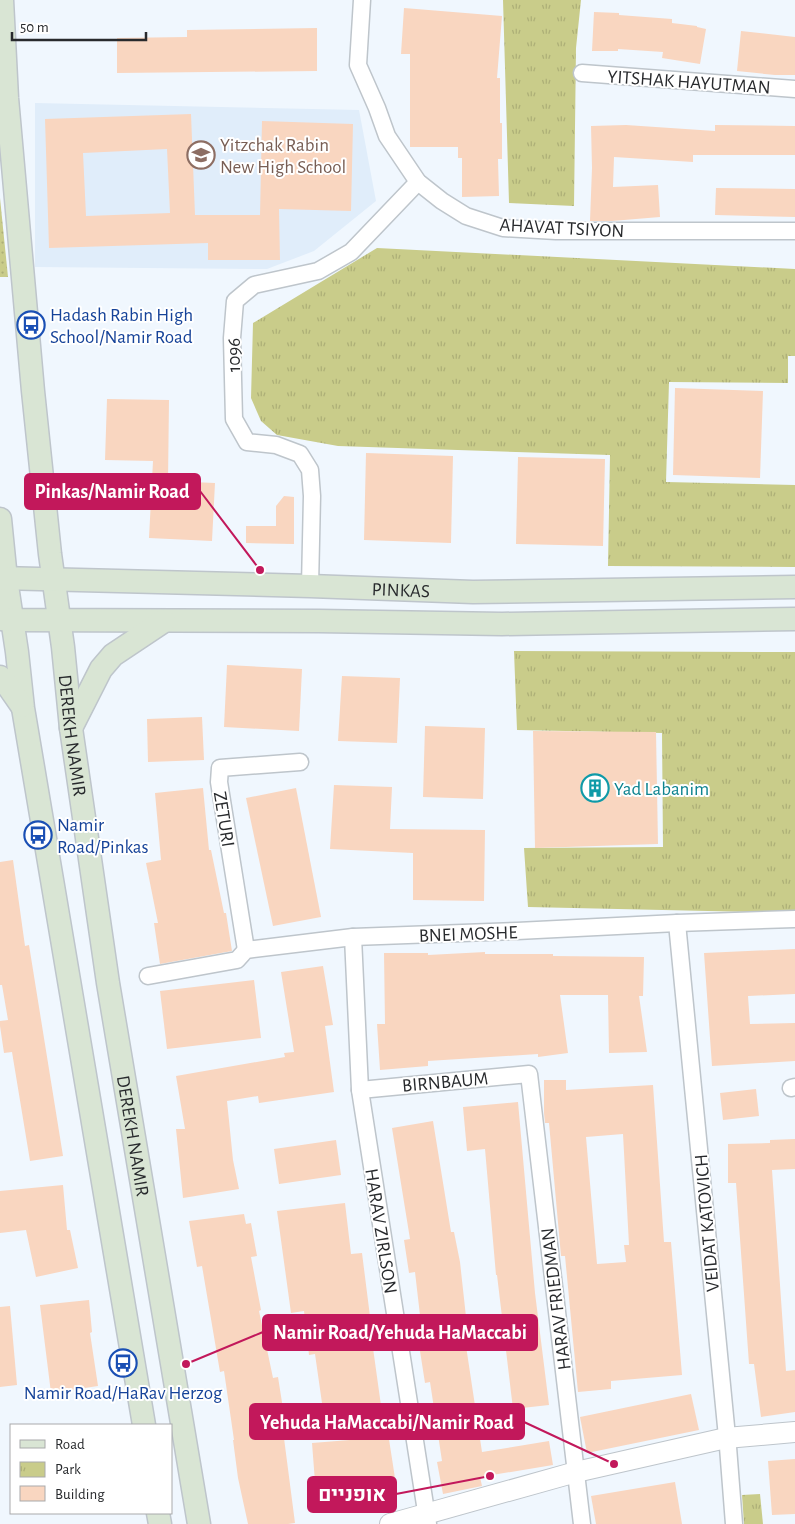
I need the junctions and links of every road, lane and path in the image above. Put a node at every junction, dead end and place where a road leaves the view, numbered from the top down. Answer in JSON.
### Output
{"nodes":[{"id":1,"x":2,"y":0,"type":"edge"},
{"id":2,"x":362,"y":0,"type":"edge"},
{"id":3,"x":582,"y":73,"type":"dead end"},
{"id":4,"x":795,"y":89,"type":"edge"},
{"id":5,"x":418,"y":182,"type":"junction"},
{"id":6,"x":795,"y":231,"type":"edge"},
{"id":7,"x":0,"y":519,"type":"edge"},
{"id":8,"x":3,"y":578,"type":"edge"},
{"id":9,"x":55,"y":579,"type":"junction"},
{"id":10,"x":310,"y":586,"type":"junction"},
{"id":11,"x":795,"y":587,"type":"edge"},
{"id":12,"x":795,"y":619,"type":"edge"},
{"id":13,"x":6,"y":620,"type":"edge"},
{"id":14,"x":60,"y":621,"type":"junction"},
{"id":15,"x":164,"y":621,"type":"junction"},
{"id":16,"x":0,"y":677,"type":"edge"},
{"id":17,"x":23,"y":708,"type":"junction"},
{"id":18,"x":71,"y":728,"type":"junction"},
{"id":19,"x":300,"y":762,"type":"dead end"},
{"id":20,"x":795,"y":919,"type":"edge"},
{"id":21,"x":677,"y":923,"type":"junction"},
{"id":22,"x":353,"y":937,"type":"junction"},
{"id":23,"x":246,"y":950,"type":"junction"},
{"id":24,"x":148,"y":976,"type":"dead end"},
{"id":25,"x":529,"y":1074,"type":"joint"},
{"id":26,"x":360,"y":1090,"type":"junction"},
{"id":27,"x":144,"y":1424,"type":"edge"},
{"id":28,"x":795,"y":1432,"type":"edge"},
{"id":29,"x":726,"y":1438,"type":"junction"},
{"id":30,"x":576,"y":1472,"type":"junction"},
{"id":31,"x":427,"y":1519,"type":"edge"},
{"id":32,"x":199,"y":1524,"type":"edge"},
{"id":33,"x":390,"y":1524,"type":"edge"},
{"id":34,"x":582,"y":1524,"type":"edge"},
{"id":35,"x":734,"y":1524,"type":"edge"}],
"edges":[{"from":1,"to":9,"type":"main road","name":"DEREKH NAMIR"},
{"from":2,"to":5,"type":"street","name":"AHAVAT TSIYON"},
{"from":3,"to":4,"type":"street","name":"YITSHAK HAYUTMAN"},
{"from":5,"to":6,"type":"street","name":"AHAVAT TSIYON"},
{"from":5,"to":10,"type":"street","name":"1096"},
{"from":7,"to":8,"type":"main road","name":"DEREKH NAMIR"},
{"from":8,"to":9,"type":"main road","name":"PINKAS"},
{"from":8,"to":13,"type":"main road","name":"DEREKH NAMIR"},
{"from":9,"to":10,"type":"main road","name":"PINKAS"},
{"from":9,"to":14,"type":"main road","name":"DEREKH NAMIR"},
{"from":10,"to":11,"type":"main road","name":"PINKAS"},
{"from":12,"to":15,"type":"main road","name":"PINKAS"},
{"from":13,"to":14,"type":"main road","name":"PINKAS"},
{"from":13,"to":17,"type":"main road","name":"DEREKH NAMIR"},
{"from":14,"to":15,"type":"main road","name":"PINKAS"},
{"from":14,"to":18,"type":"main road","name":"DEREKH NAMIR"},
{"from":15,"to":18,"type":"main road"},
{"from":16,"to":17,"type":"main road"},
{"from":17,"to":27,"type":"main road","name":"DEREKH NAMIR"},
{"from":18,"to":32,"type":"main road","name":"DEREKH NAMIR"},
{"from":19,"to":23,"type":"street","name":"ZETURI"},
{"from":20,"to":21,"type":"street","name":"BNEI MOSHE"},
{"from":21,"to":22,"type":"street","name":"BNEI MOSHE"},
{"from":21,"to":29,"type":"street","name":"VEIDAT KATOVICH"},
{"from":22,"to":23,"type":"street","name":"BNEI MOSHE"},
{"from":22,"to":26,"type":"street","name":"HARAV ZIRLSON"},
{"from":23,"to":24,"type":"street","name":"BNEI MOSHE"},
{"from":25,"to":26,"type":"street","name":"BIRNBAUM"},
{"from":25,"to":30,"type":"street","name":"HARAV FRIEDMAN"},
{"from":26,"to":31,"type":"street","name":"HARAV ZIRLSON"},
{"from":28,"to":29,"type":"street"},
{"from":29,"to":30,"type":"street"},
{"from":29,"to":35,"type":"street","name":"VEIDAT KATOVICH"},
{"from":30,"to":31,"type":"street"},
{"from":30,"to":34,"type":"street","name":"HARAV FRIEDMAN"},
{"from":31,"to":33,"type":"street"}]}
